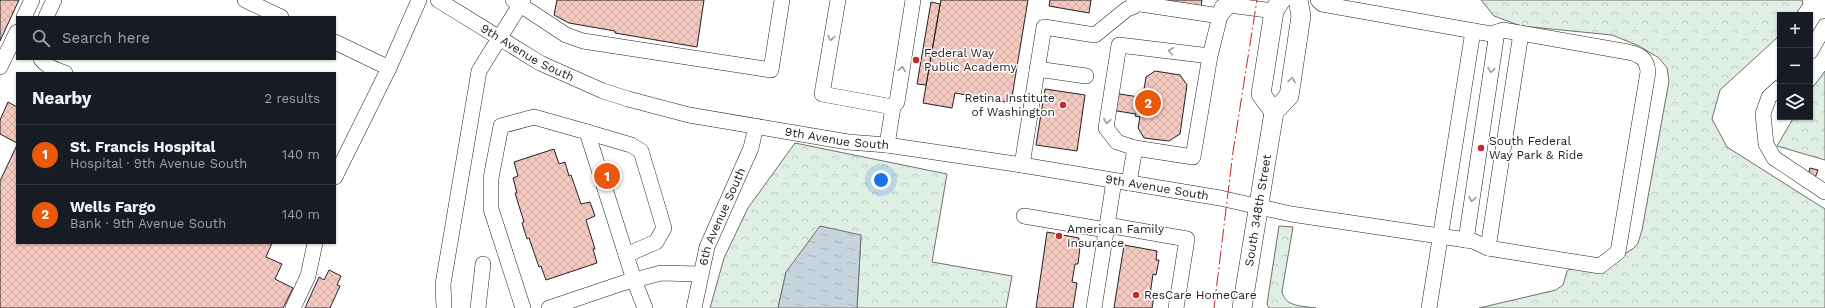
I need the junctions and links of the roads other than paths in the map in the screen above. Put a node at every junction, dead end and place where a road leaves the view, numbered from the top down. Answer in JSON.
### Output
{"nodes":[{"id":1,"x":32,"y":0,"type":"edge"},
{"id":2,"x":54,"y":0,"type":"edge"},
{"id":3,"x":245,"y":0,"type":"edge"},
{"id":4,"x":419,"y":0,"type":"edge"},
{"id":5,"x":438,"y":0,"type":"edge"},
{"id":6,"x":782,"y":0,"type":"edge"},
{"id":7,"x":838,"y":0,"type":"edge"},
{"id":8,"x":913,"y":0,"type":"edge"},
{"id":9,"x":1223,"y":0,"type":"edge"},
{"id":10,"x":1298,"y":0,"type":"edge"},
{"id":11,"x":1318,"y":0,"type":"edge"},
{"id":12,"x":519,"y":2,"type":"edge"},
{"id":13,"x":1134,"y":2,"type":"edge"},
{"id":14,"x":1277,"y":6,"type":"edge"},
{"id":15,"x":24,"y":16,"type":"edge"},
{"id":16,"x":46,"y":16,"type":"edge"},
{"id":17,"x":279,"y":16,"type":"edge"},
{"id":18,"x":1220,"y":16,"type":"junction"},
{"id":19,"x":1825,"y":26,"type":"edge"},
{"id":20,"x":1473,"y":31,"type":"junction"},
{"id":21,"x":1497,"y":32,"type":"junction"},
{"id":22,"x":1521,"y":33,"type":"junction"},
{"id":23,"x":16,"y":34,"type":"edge"},
{"id":24,"x":499,"y":39,"type":"junction"},
{"id":25,"x":336,"y":42,"type":"edge"},
{"id":26,"x":1812,"y":48,"type":"edge"},
{"id":27,"x":1210,"y":56,"type":"junction"},
{"id":28,"x":41,"y":60,"type":"edge"},
{"id":29,"x":0,"y":67,"type":"edge"},
{"id":30,"x":389,"y":68,"type":"junction"},
{"id":31,"x":1038,"y":69,"type":"junction"},
{"id":32,"x":61,"y":72,"type":"edge"},
{"id":33,"x":1086,"y":76,"type":"dead end"},
{"id":34,"x":1777,"y":90,"type":"edge"},
{"id":35,"x":893,"y":106,"type":"junction"},
{"id":36,"x":1274,"y":112,"type":"junction"},
{"id":37,"x":756,"y":126,"type":"junction"},
{"id":38,"x":587,"y":132,"type":"junction"},
{"id":39,"x":887,"y":145,"type":"junction"},
{"id":40,"x":1135,"y":148,"type":"junction"},
{"id":41,"x":1022,"y":165,"type":"junction"},
{"id":42,"x":336,"y":175,"type":"edge"},
{"id":43,"x":1114,"y":181,"type":"junction"},
{"id":44,"x":1129,"y":183,"type":"junction"},
{"id":45,"x":1825,"y":192,"type":"edge"},
{"id":46,"x":1258,"y":206,"type":"junction"},
{"id":47,"x":1024,"y":216,"type":"dead end"},
{"id":48,"x":1107,"y":228,"type":"junction"},
{"id":49,"x":1440,"y":236,"type":"junction"},
{"id":50,"x":1466,"y":240,"type":"junction"},
{"id":51,"x":315,"y":244,"type":"edge"},
{"id":52,"x":1488,"y":248,"type":"junction"},
{"id":53,"x":626,"y":255,"type":"junction"},
{"id":54,"x":483,"y":264,"type":"dead end"},
{"id":55,"x":700,"y":274,"type":"junction"},
{"id":56,"x":634,"y":280,"type":"junction"},
{"id":57,"x":293,"y":308,"type":"edge"},
{"id":58,"x":444,"y":308,"type":"edge"},
{"id":59,"x":478,"y":308,"type":"edge"},
{"id":60,"x":523,"y":308,"type":"edge"},
{"id":61,"x":549,"y":308,"type":"edge"},
{"id":62,"x":645,"y":308,"type":"edge"},
{"id":63,"x":694,"y":308,"type":"edge"},
{"id":64,"x":1094,"y":308,"type":"edge"},
{"id":65,"x":1176,"y":308,"type":"edge"},
{"id":66,"x":1242,"y":308,"type":"edge"},
{"id":67,"x":1429,"y":308,"type":"edge"}],
"edges":[{"from":1,"to":15,"type":"street"},
{"from":2,"to":16,"type":"street"},
{"from":3,"to":17,"type":"street"},
{"from":4,"to":30,"type":"street"},
{"from":5,"to":24,"type":"street","name":"9th Avenue South"},
{"from":6,"to":12,"type":"street"},
{"from":7,"to":35,"type":"street","one_way":true},
{"from":35,"to":8,"type":"street","one_way":true},
{"from":9,"to":18,"type":"street"},
{"from":36,"to":10,"type":"main road","one_way":true},
{"from":11,"to":20,"type":"street","name":"9th Avenue South"},
{"from":12,"to":24,"type":"street"},
{"from":13,"to":18,"type":"street"},
{"from":13,"to":31,"type":"street"},
{"from":14,"to":18,"type":"street"},
{"from":14,"to":36,"type":"main road"},
{"from":18,"to":27,"type":"street"},
{"from":19,"to":26,"type":"street"},
{"from":20,"to":21,"type":"street","name":"9th Avenue South"},
{"from":20,"to":49,"type":"street"},
{"from":21,"to":22,"type":"street","name":"9th Avenue South"},
{"from":21,"to":50,"type":"street","one_way":true},
{"from":22,"to":52,"type":"street"},
{"from":22,"to":52,"type":"street","name":"9th Avenue South"},
{"from":23,"to":29,"type":"street"},
{"from":24,"to":37,"type":"street","name":"9th Avenue South"},
{"from":24,"to":58,"type":"street"},
{"from":25,"to":30,"type":"street"},
{"from":27,"to":40,"type":"street"},
{"from":27,"to":40,"type":"street","one_way":true},
{"from":28,"to":32,"type":"street"},
{"from":30,"to":42,"type":"street"},
{"from":31,"to":33,"type":"street"},
{"from":31,"to":41,"type":"street"},
{"from":34,"to":45,"type":"street"},
{"from":35,"to":39,"type":"street"},
{"from":36,"to":46,"type":"main road","name":"South 348th Street"},
{"from":37,"to":39,"type":"street","name":"9th Avenue South"},
{"from":37,"to":55,"type":"street","name":"6th Avenue South"},
{"from":38,"to":53,"type":"street"},
{"from":38,"to":53,"type":"street"},
{"from":38,"to":60,"type":"street"},
{"from":39,"to":41,"type":"street","name":"9th Avenue South"},
{"from":40,"to":44,"type":"street"},
{"from":41,"to":43,"type":"street","name":"9th Avenue South"},
{"from":43,"to":44,"type":"street","name":"9th Avenue South"},
{"from":43,"to":48,"type":"street"},
{"from":44,"to":46,"type":"street","name":"9th Avenue South"},
{"from":46,"to":49,"type":"street","name":"9th Avenue South"},
{"from":46,"to":66,"type":"main road","name":"South 348th Street"},
{"from":47,"to":48,"type":"street"},
{"from":48,"to":64,"type":"street"},
{"from":48,"to":65,"type":"street"},
{"from":49,"to":50,"type":"street","name":"9th Avenue South"},
{"from":49,"to":67,"type":"street"},
{"from":50,"to":52,"type":"street","name":"9th Avenue South"},
{"from":51,"to":57,"type":"street"},
{"from":53,"to":56,"type":"street"},
{"from":54,"to":59,"type":"street"},
{"from":55,"to":56,"type":"street"},
{"from":55,"to":63,"type":"street","name":"6th Avenue South"},
{"from":56,"to":61,"type":"street"},
{"from":56,"to":62,"type":"street"}]}
